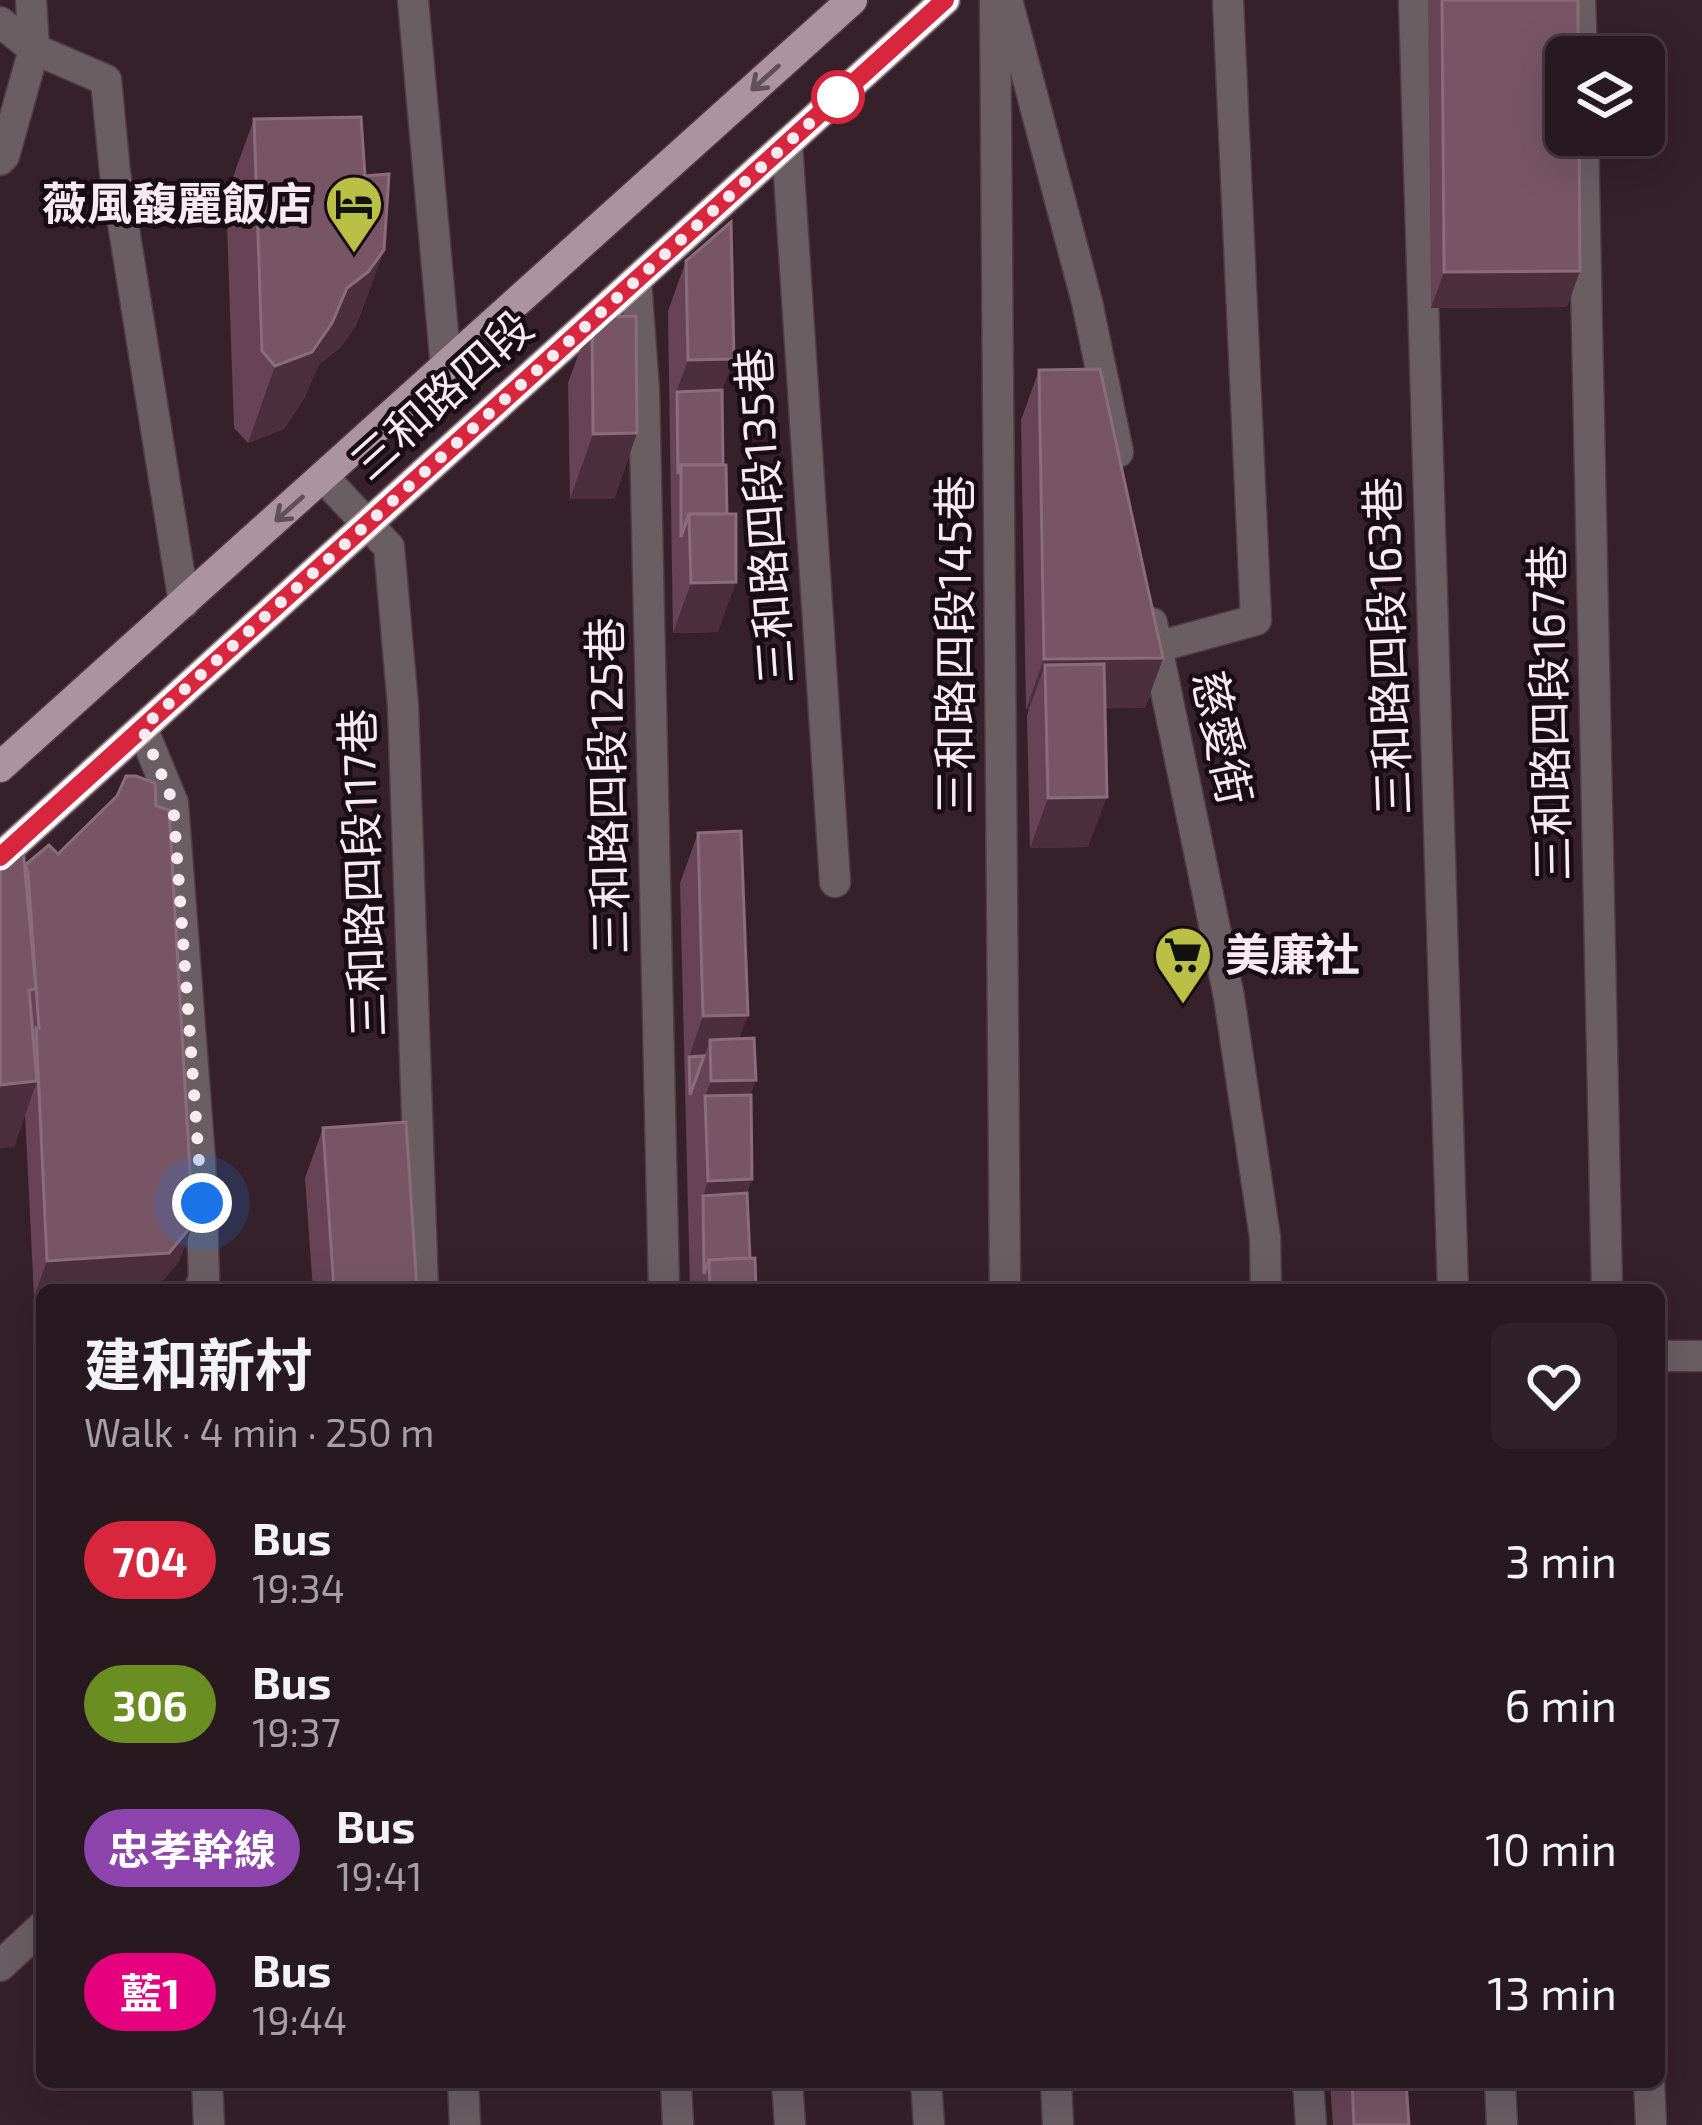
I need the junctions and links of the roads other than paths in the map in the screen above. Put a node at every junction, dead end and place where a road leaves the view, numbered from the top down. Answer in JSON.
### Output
{"nodes":[{"id":1,"x":31,"y":0,"type":"edge"},
{"id":2,"x":413,"y":0,"type":"edge"},
{"id":3,"x":852,"y":0,"type":"edge"},
{"id":4,"x":945,"y":0,"type":"edge"},
{"id":5,"x":995,"y":0,"type":"edge"},
{"id":6,"x":1007,"y":0,"type":"edge"},
{"id":7,"x":1228,"y":0,"type":"edge"},
{"id":8,"x":1414,"y":0,"type":"edge"},
{"id":9,"x":1580,"y":6,"type":"edge"},
{"id":10,"x":0,"y":22,"type":"edge"},
{"id":11,"x":1581,"y":36,"type":"edge"},
{"id":12,"x":34,"y":49,"type":"junction"},
{"id":13,"x":787,"y":143,"type":"junction"},
{"id":14,"x":1583,"y":156,"type":"edge"},
{"id":15,"x":0,"y":160,"type":"edge"},
{"id":16,"x":636,"y":280,"type":"junction"},
{"id":17,"x":446,"y":367,"type":"junction"},
{"id":18,"x":324,"y":478,"type":"junction"},
{"id":19,"x":1124,"y":486,"type":"edge"},
{"id":20,"x":368,"y":524,"type":"junction"},
{"id":21,"x":1148,"y":601,"type":"edge"},
{"id":22,"x":184,"y":603,"type":"junction"},
{"id":23,"x":1157,"y":647,"type":"junction"},
{"id":24,"x":142,"y":728,"type":"junction"},
{"id":25,"x":0,"y":767,"type":"edge"},
{"id":26,"x":0,"y":857,"type":"edge"},
{"id":27,"x":835,"y":882,"type":"dead end"},
{"id":28,"x":202,"y":1284,"type":"edge"},
{"id":29,"x":423,"y":1284,"type":"edge"},
{"id":30,"x":664,"y":1284,"type":"edge"},
{"id":31,"x":1005,"y":1284,"type":"edge"},
{"id":32,"x":1266,"y":1284,"type":"edge"},
{"id":33,"x":1453,"y":1284,"type":"edge"},
{"id":34,"x":1607,"y":1284,"type":"edge"},
{"id":35,"x":1665,"y":1356,"type":"edge"},
{"id":36,"x":1702,"y":1356,"type":"edge"},
{"id":37,"x":36,"y":1933,"type":"edge"},
{"id":38,"x":0,"y":1966,"type":"edge"},
{"id":39,"x":207,"y":2088,"type":"edge"},
{"id":40,"x":463,"y":2088,"type":"edge"},
{"id":41,"x":676,"y":2088,"type":"edge"},
{"id":42,"x":787,"y":2088,"type":"edge"},
{"id":43,"x":926,"y":2088,"type":"edge"},
{"id":44,"x":1056,"y":2088,"type":"edge"},
{"id":45,"x":1308,"y":2088,"type":"edge"},
{"id":46,"x":1500,"y":2088,"type":"edge"},
{"id":47,"x":1649,"y":2088,"type":"edge"},
{"id":48,"x":209,"y":2125,"type":"edge"},
{"id":49,"x":466,"y":2125,"type":"edge"},
{"id":50,"x":678,"y":2125,"type":"edge"},
{"id":51,"x":790,"y":2125,"type":"edge"},
{"id":52,"x":929,"y":2125,"type":"edge"},
{"id":53,"x":1058,"y":2125,"type":"edge"},
{"id":54,"x":1311,"y":2125,"type":"edge"},
{"id":55,"x":1502,"y":2125,"type":"edge"},
{"id":56,"x":1651,"y":2125,"type":"edge"}],
"edges":[{"from":1,"to":12,"type":"street"},
{"from":2,"to":17,"type":"street"},
{"from":3,"to":17,"type":"main road","name":"三和路四段","one_way":true},
{"from":4,"to":13,"type":"main road","name":"三和路四段"},
{"from":5,"to":31,"type":"street","name":"三和路四段145巷"},
{"from":6,"to":19,"type":"street"},
{"from":7,"to":23,"type":"street"},
{"from":8,"to":33,"type":"street","name":"三和路四段163巷"},
{"from":9,"to":11,"type":"street"},
{"from":10,"to":12,"type":"street"},
{"from":12,"to":15,"type":"street"},
{"from":12,"to":22,"type":"street"},
{"from":13,"to":16,"type":"main road","name":"三和路四段"},
{"from":13,"to":27,"type":"street","name":"三和路四段135巷"},
{"from":14,"to":34,"type":"street","name":"三和路四段167巷"},
{"from":16,"to":20,"type":"main road","name":"三和路四段"},
{"from":16,"to":30,"type":"street","name":"三和路四段125巷"},
{"from":17,"to":18,"type":"main road","name":"三和路四段"},
{"from":18,"to":20,"type":"street","name":"三和路四段117巷"},
{"from":18,"to":22,"type":"main road","name":"三和路四段","one_way":true},
{"from":20,"to":24,"type":"main road","name":"三和路四段"},
{"from":20,"to":29,"type":"street","name":"三和路四段117巷"},
{"from":21,"to":23,"type":"street","name":"慈愛街"},
{"from":22,"to":25,"type":"main road","name":"三和路四段"},
{"from":23,"to":32,"type":"street","name":"慈愛街"},
{"from":24,"to":26,"type":"main road","name":"三和路四段"},
{"from":24,"to":28,"type":"street"},
{"from":35,"to":36,"type":"street"},
{"from":37,"to":38,"type":"street"},
{"from":39,"to":48,"type":"street"},
{"from":40,"to":49,"type":"street"},
{"from":41,"to":50,"type":"street"},
{"from":42,"to":51,"type":"street"},
{"from":43,"to":52,"type":"street"},
{"from":44,"to":53,"type":"street"},
{"from":45,"to":54,"type":"street"},
{"from":46,"to":55,"type":"street"},
{"from":47,"to":56,"type":"street"}]}
